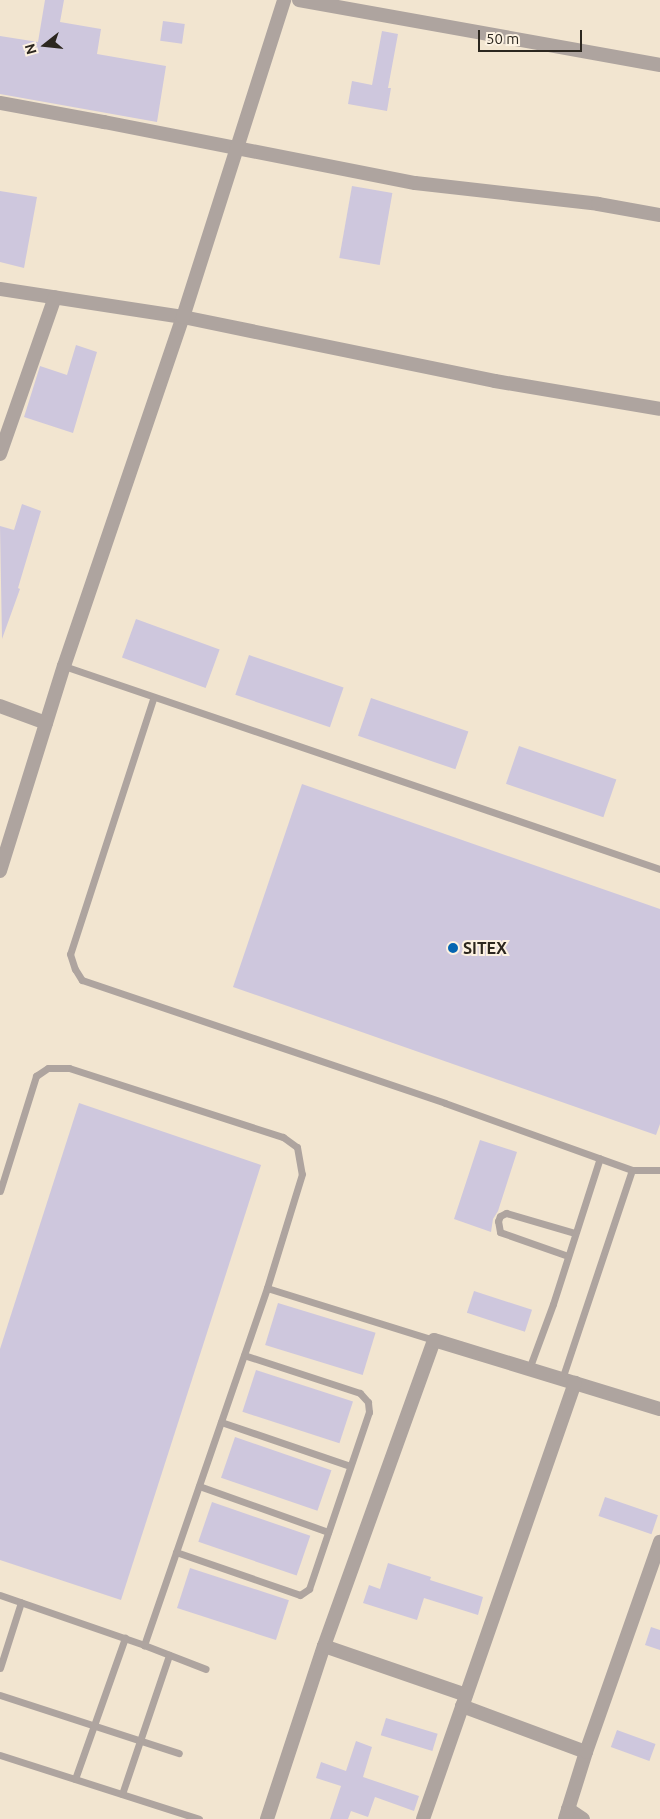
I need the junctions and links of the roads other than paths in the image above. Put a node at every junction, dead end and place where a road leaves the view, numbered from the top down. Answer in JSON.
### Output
{"nodes":[{"id":1,"x":284,"y":0,"type":"edge"},
{"id":2,"x":299,"y":0,"type":"edge"},
{"id":3,"x":660,"y":64,"type":"edge"},
{"id":4,"x":0,"y":104,"type":"edge"},
{"id":5,"x":238,"y":149,"type":"junction"},
{"id":6,"x":660,"y":215,"type":"edge"},
{"id":7,"x":0,"y":289,"type":"edge"},
{"id":8,"x":55,"y":298,"type":"junction"},
{"id":9,"x":183,"y":317,"type":"junction"},
{"id":10,"x":660,"y":409,"type":"edge"},
{"id":11,"x":0,"y":454,"type":"edge"},
{"id":12,"x":64,"y":666,"type":"junction"},
{"id":13,"x":153,"y":698,"type":"junction"},
{"id":14,"x":0,"y":706,"type":"edge"},
{"id":15,"x":46,"y":723,"type":"junction"},
{"id":16,"x":660,"y":869,"type":"edge"},
{"id":17,"x":0,"y":871,"type":"edge"},
{"id":18,"x":600,"y":1158,"type":"junction"},
{"id":19,"x":632,"y":1170,"type":"junction"},
{"id":20,"x":660,"y":1170,"type":"edge"},
{"id":21,"x":0,"y":1191,"type":"edge"},
{"id":22,"x":575,"y":1233,"type":"junction"},
{"id":23,"x":568,"y":1256,"type":"junction"},
{"id":24,"x":267,"y":1288,"type":"junction"},
{"id":25,"x":434,"y":1340,"type":"junction"},
{"id":26,"x":244,"y":1355,"type":"junction"},
{"id":27,"x":529,"y":1369,"type":"junction"},
{"id":28,"x":569,"y":1381,"type":"junction"},
{"id":29,"x":660,"y":1409,"type":"edge"},
{"id":30,"x":221,"y":1422,"type":"junction"},
{"id":31,"x":350,"y":1466,"type":"junction"},
{"id":32,"x":199,"y":1486,"type":"junction"},
{"id":33,"x":328,"y":1532,"type":"junction"},
{"id":34,"x":660,"y":1542,"type":"edge"},
{"id":35,"x":176,"y":1552,"type":"junction"},
{"id":36,"x":0,"y":1595,"type":"edge"},
{"id":37,"x":21,"y":1602,"type":"junction"},
{"id":38,"x":125,"y":1638,"type":"junction"},
{"id":39,"x":144,"y":1645,"type":"junction"},
{"id":40,"x":324,"y":1646,"type":"junction"},
{"id":41,"x":169,"y":1655,"type":"junction"},
{"id":42,"x":0,"y":1668,"type":"edge"},
{"id":43,"x":206,"y":1669,"type":"dead end"},
{"id":44,"x":0,"y":1695,"type":"edge"},
{"id":45,"x":464,"y":1700,"type":"junction"},
{"id":46,"x":93,"y":1724,"type":"junction"},
{"id":47,"x":140,"y":1740,"type":"junction"},
{"id":48,"x":586,"y":1752,"type":"junction"},
{"id":49,"x":179,"y":1753,"type":"dead end"},
{"id":50,"x":0,"y":1755,"type":"edge"},
{"id":51,"x":75,"y":1779,"type":"junction"},
{"id":52,"x":122,"y":1794,"type":"junction"},
{"id":53,"x":567,"y":1814,"type":"edge"},
{"id":54,"x":198,"y":1819,"type":"edge"},
{"id":55,"x":266,"y":1819,"type":"edge"},
{"id":56,"x":423,"y":1819,"type":"edge"},
{"id":57,"x":583,"y":1819,"type":"edge"}],
"edges":[{"from":1,"to":5,"type":"street"},
{"from":2,"to":3,"type":"street"},
{"from":4,"to":5,"type":"street"},
{"from":5,"to":6,"type":"street"},
{"from":5,"to":9,"type":"street"},
{"from":7,"to":8,"type":"street"},
{"from":8,"to":9,"type":"street"},
{"from":8,"to":11,"type":"street"},
{"from":9,"to":10,"type":"street"},
{"from":9,"to":12,"type":"street"},
{"from":12,"to":13,"type":"lane"},
{"from":12,"to":15,"type":"street"},
{"from":13,"to":16,"type":"lane"},
{"from":13,"to":18,"type":"lane"},
{"from":14,"to":15,"type":"street"},
{"from":15,"to":17,"type":"street"},
{"from":18,"to":19,"type":"lane"},
{"from":18,"to":22,"type":"lane"},
{"from":19,"to":20,"type":"lane"},
{"from":19,"to":28,"type":"lane"},
{"from":21,"to":24,"type":"lane"},
{"from":22,"to":23,"type":"lane"},
{"from":22,"to":23,"type":"lane"},
{"from":23,"to":27,"type":"lane"},
{"from":24,"to":25,"type":"lane"},
{"from":24,"to":26,"type":"lane"},
{"from":25,"to":27,"type":"street"},
{"from":25,"to":40,"type":"street"},
{"from":26,"to":30,"type":"lane"},
{"from":26,"to":31,"type":"lane"},
{"from":27,"to":28,"type":"street"},
{"from":28,"to":29,"type":"street"},
{"from":28,"to":45,"type":"street"},
{"from":30,"to":31,"type":"lane"},
{"from":30,"to":32,"type":"lane"},
{"from":31,"to":33,"type":"lane"},
{"from":32,"to":33,"type":"lane"},
{"from":32,"to":35,"type":"lane"},
{"from":33,"to":35,"type":"lane"},
{"from":34,"to":48,"type":"street"},
{"from":35,"to":39,"type":"lane"},
{"from":36,"to":37,"type":"lane"},
{"from":37,"to":38,"type":"lane"},
{"from":37,"to":42,"type":"lane"},
{"from":38,"to":39,"type":"lane"},
{"from":38,"to":46,"type":"lane"},
{"from":39,"to":41,"type":"lane"},
{"from":40,"to":45,"type":"street"},
{"from":40,"to":55,"type":"street"},
{"from":41,"to":43,"type":"lane"},
{"from":41,"to":47,"type":"lane"},
{"from":44,"to":46,"type":"lane"},
{"from":45,"to":48,"type":"street"},
{"from":45,"to":56,"type":"street"},
{"from":46,"to":47,"type":"lane"},
{"from":46,"to":51,"type":"lane"},
{"from":47,"to":49,"type":"lane"},
{"from":47,"to":52,"type":"lane"},
{"from":48,"to":53,"type":"street"},
{"from":50,"to":51,"type":"lane"},
{"from":51,"to":52,"type":"lane"},
{"from":52,"to":54,"type":"lane"},
{"from":53,"to":57,"type":"street"}]}
